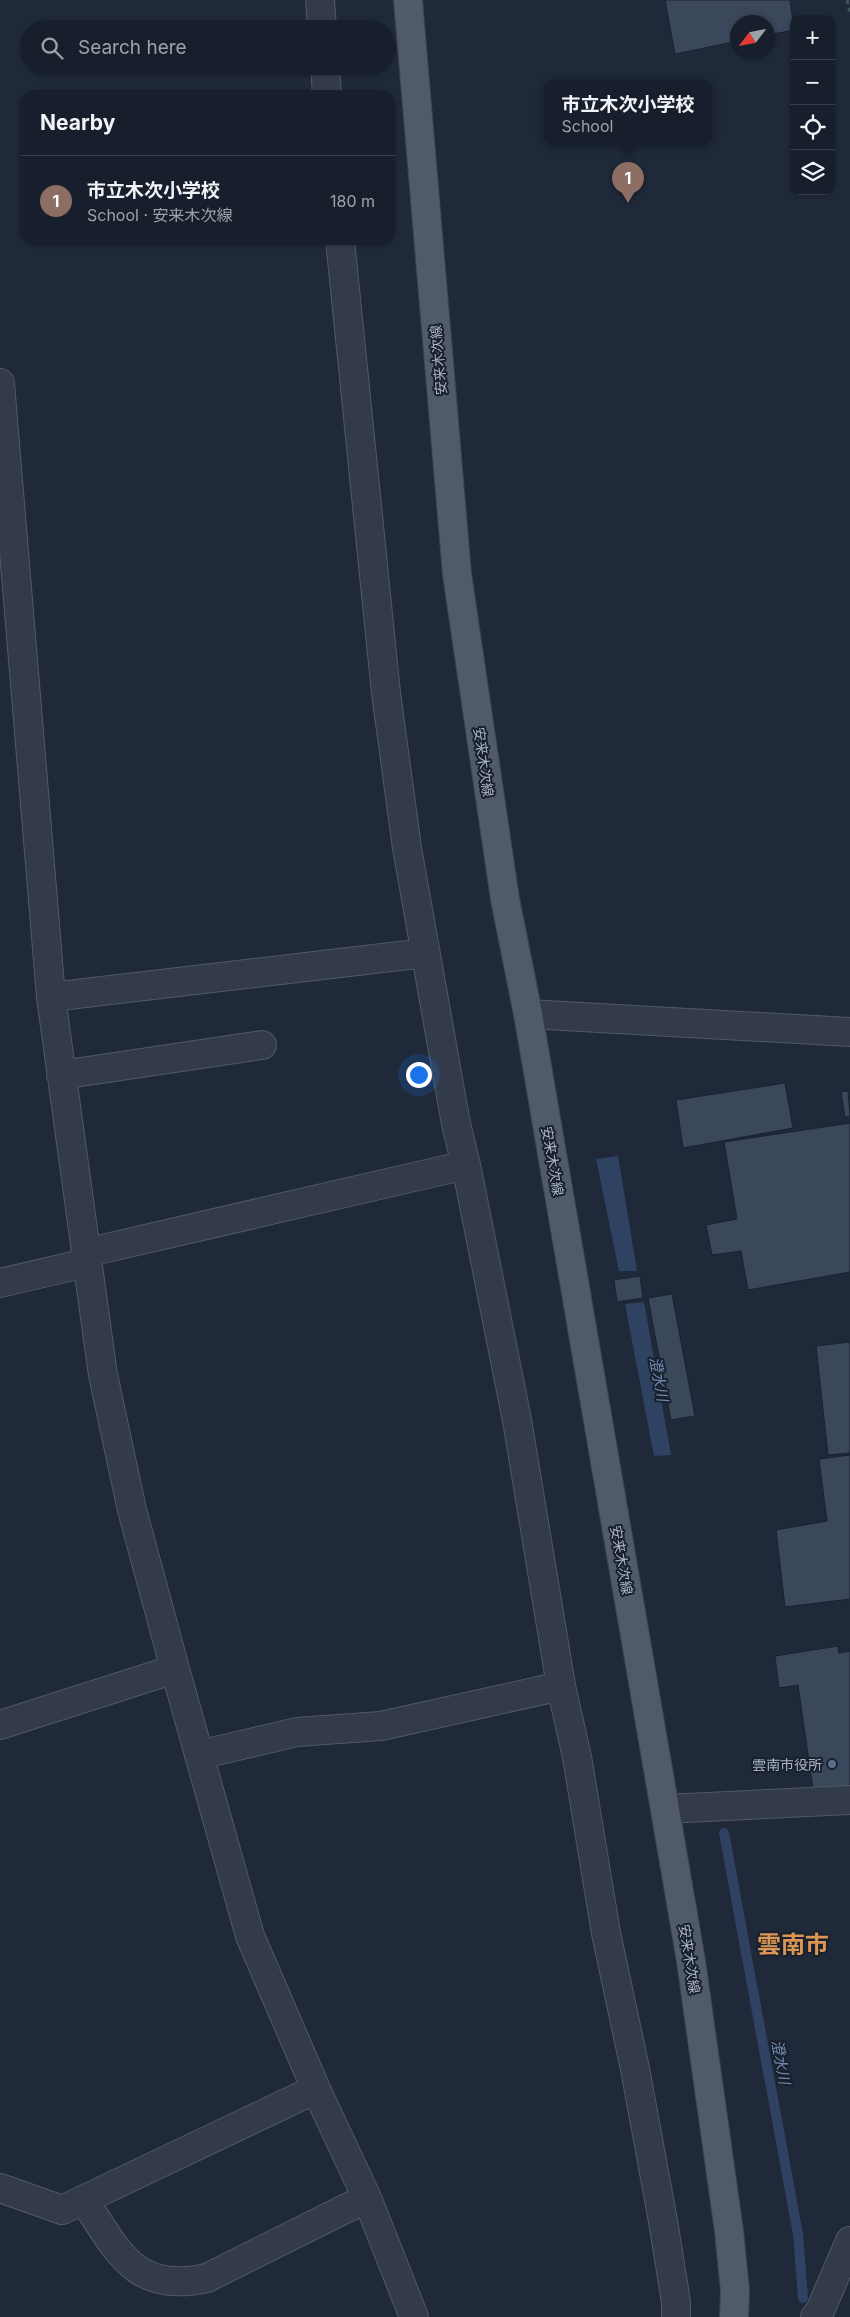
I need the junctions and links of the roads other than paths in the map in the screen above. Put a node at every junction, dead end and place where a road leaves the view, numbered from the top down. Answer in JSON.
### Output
{"nodes":[{"id":1,"x":320,"y":0,"type":"edge"},
{"id":2,"x":408,"y":0,"type":"edge"},
{"id":3,"x":321,"y":20,"type":"edge"},
{"id":4,"x":326,"y":75,"type":"edge"},
{"id":5,"x":327,"y":90,"type":"edge"},
{"id":6,"x":341,"y":245,"type":"edge"},
{"id":7,"x":0,"y":383,"type":"edge"},
{"id":8,"x":425,"y":953,"type":"junction"},
{"id":9,"x":51,"y":997,"type":"junction"},
{"id":10,"x":528,"y":1014,"type":"junction"},
{"id":11,"x":850,"y":1032,"type":"edge"},
{"id":12,"x":262,"y":1045,"type":"dead end"},
{"id":13,"x":61,"y":1074,"type":"junction"},
{"id":14,"x":466,"y":1165,"type":"junction"},
{"id":15,"x":86,"y":1258,"type":"junction"},
{"id":16,"x":0,"y":1283,"type":"edge"},
{"id":17,"x":175,"y":1669,"type":"junction"},
{"id":18,"x":561,"y":1686,"type":"junction"},
{"id":19,"x":0,"y":1725,"type":"edge"},
{"id":20,"x":200,"y":1755,"type":"junction"},
{"id":21,"x":850,"y":1800,"type":"edge"},
{"id":22,"x":665,"y":1809,"type":"junction"},
{"id":23,"x":316,"y":2089,"type":"junction"},
{"id":24,"x":0,"y":2188,"type":"edge"},
{"id":25,"x":367,"y":2198,"type":"junction"},
{"id":26,"x":84,"y":2200,"type":"junction"},
{"id":27,"x":850,"y":2241,"type":"edge"},
{"id":28,"x":414,"y":2317,"type":"edge"},
{"id":29,"x":676,"y":2317,"type":"edge"},
{"id":30,"x":734,"y":2317,"type":"edge"},
{"id":31,"x":815,"y":2317,"type":"edge"}],
"edges":[{"from":1,"to":3,"type":"street"},
{"from":2,"to":10,"type":"main road","name":"安来木次線"},
{"from":4,"to":5,"type":"street"},
{"from":6,"to":8,"type":"street"},
{"from":7,"to":9,"type":"street"},
{"from":8,"to":9,"type":"street"},
{"from":8,"to":14,"type":"street"},
{"from":9,"to":13,"type":"street"},
{"from":10,"to":11,"type":"street"},
{"from":10,"to":22,"type":"main road","name":"安来木次線"},
{"from":12,"to":13,"type":"street"},
{"from":13,"to":15,"type":"street"},
{"from":14,"to":15,"type":"street"},
{"from":14,"to":18,"type":"street"},
{"from":15,"to":16,"type":"street"},
{"from":15,"to":17,"type":"street"},
{"from":17,"to":19,"type":"street"},
{"from":17,"to":20,"type":"street"},
{"from":18,"to":20,"type":"street"},
{"from":18,"to":29,"type":"street"},
{"from":20,"to":23,"type":"street"},
{"from":21,"to":22,"type":"street"},
{"from":22,"to":30,"type":"main road","name":"安来木次線"},
{"from":23,"to":25,"type":"street"},
{"from":23,"to":26,"type":"street"},
{"from":24,"to":26,"type":"street"},
{"from":25,"to":26,"type":"street"},
{"from":25,"to":28,"type":"street"},
{"from":27,"to":31,"type":"street"}]}
